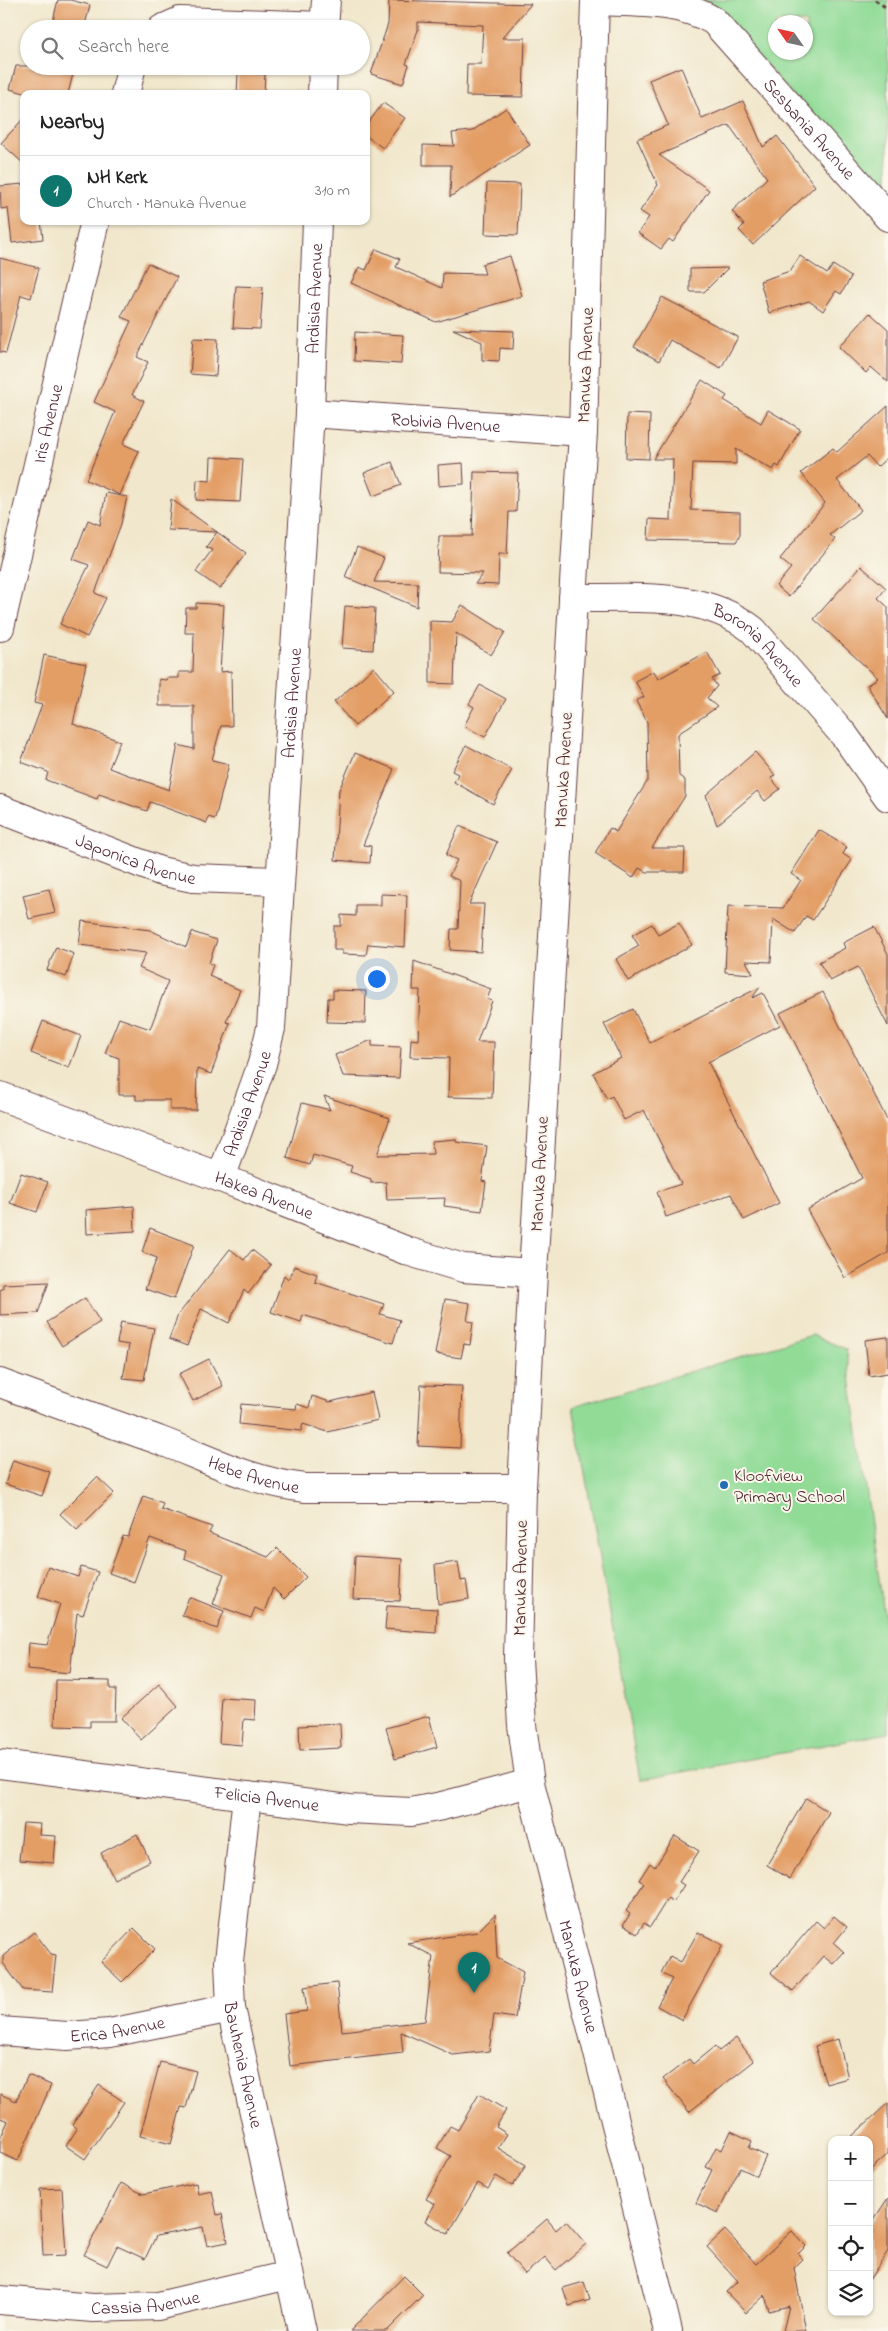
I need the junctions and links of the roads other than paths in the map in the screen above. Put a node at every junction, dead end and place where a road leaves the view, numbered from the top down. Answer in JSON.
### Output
{"nodes":[{"id":1,"x":595,"y":0,"type":"edge"},
{"id":2,"x":325,"y":18,"type":"edge"},
{"id":3,"x":234,"y":20,"type":"edge"},
{"id":4,"x":130,"y":75,"type":"edge"},
{"id":5,"x":323,"y":75,"type":"edge"},
{"id":6,"x":126,"y":90,"type":"edge"},
{"id":7,"x":322,"y":90,"type":"edge"},
{"id":8,"x":888,"y":217,"type":"edge"},
{"id":9,"x":94,"y":225,"type":"edge"},
{"id":10,"x":317,"y":225,"type":"edge"},
{"id":11,"x":310,"y":413,"type":"junction"},
{"id":12,"x":583,"y":432,"type":"junction"},
{"id":13,"x":573,"y":598,"type":"junction"},
{"id":14,"x":0,"y":626,"type":"edge"},
{"id":15,"x":888,"y":797,"type":"edge"},
{"id":16,"x":0,"y":809,"type":"edge"},
{"id":17,"x":279,"y":881,"type":"junction"},
{"id":18,"x":0,"y":1096,"type":"edge"},
{"id":19,"x":221,"y":1178,"type":"junction"},
{"id":20,"x":533,"y":1273,"type":"junction"},
{"id":21,"x":0,"y":1383,"type":"edge"},
{"id":22,"x":522,"y":1488,"type":"junction"},
{"id":23,"x":0,"y":1764,"type":"edge"},
{"id":24,"x":530,"y":1783,"type":"junction"},
{"id":25,"x":246,"y":1796,"type":"junction"},
{"id":26,"x":231,"y":2008,"type":"junction"},
{"id":27,"x":0,"y":2031,"type":"edge"},
{"id":28,"x":289,"y":2275,"type":"junction"},
{"id":29,"x":0,"y":2300,"type":"edge"},
{"id":30,"x":302,"y":2331,"type":"edge"},
{"id":31,"x":668,"y":2331,"type":"edge"}],
"edges":[{"from":1,"to":8,"type":"street","name":"Sesbania Avenue"},
{"from":1,"to":12,"type":"street","name":"Manuka Avenue"},
{"from":2,"to":3,"type":"street"},
{"from":4,"to":6,"type":"street"},
{"from":5,"to":7,"type":"street"},
{"from":9,"to":14,"type":"street","name":"Iris Avenue"},
{"from":10,"to":11,"type":"street","name":"Ardisia Avenue"},
{"from":11,"to":12,"type":"street","name":"Robivia Avenue"},
{"from":11,"to":17,"type":"street","name":"Ardisia Avenue"},
{"from":12,"to":13,"type":"street","name":"Manuka Avenue"},
{"from":13,"to":15,"type":"street","name":"Boronia Avenue"},
{"from":13,"to":20,"type":"street","name":"Manuka Avenue"},
{"from":16,"to":17,"type":"street","name":"Japonica Avenue"},
{"from":17,"to":19,"type":"street","name":"Ardisia Avenue"},
{"from":18,"to":19,"type":"street","name":"Hakea Avenue"},
{"from":19,"to":20,"type":"street","name":"Hakea Avenue"},
{"from":20,"to":22,"type":"street","name":"Manuka Avenue"},
{"from":21,"to":22,"type":"street","name":"Hebe Avenue"},
{"from":22,"to":24,"type":"street","name":"Manuka Avenue"},
{"from":23,"to":25,"type":"street","name":"Felicia Avenue"},
{"from":24,"to":25,"type":"street","name":"Felicia Avenue"},
{"from":24,"to":31,"type":"street","name":"Manuka Avenue"},
{"from":25,"to":26,"type":"street","name":"Bauhenia Avenue"},
{"from":26,"to":27,"type":"street","name":"Erica Avenue"},
{"from":26,"to":28,"type":"street","name":"Bauhenia Avenue"},
{"from":28,"to":29,"type":"street","name":"Cassia Avenue"},
{"from":28,"to":30,"type":"street","name":"Bauhenia Avenue"}]}
